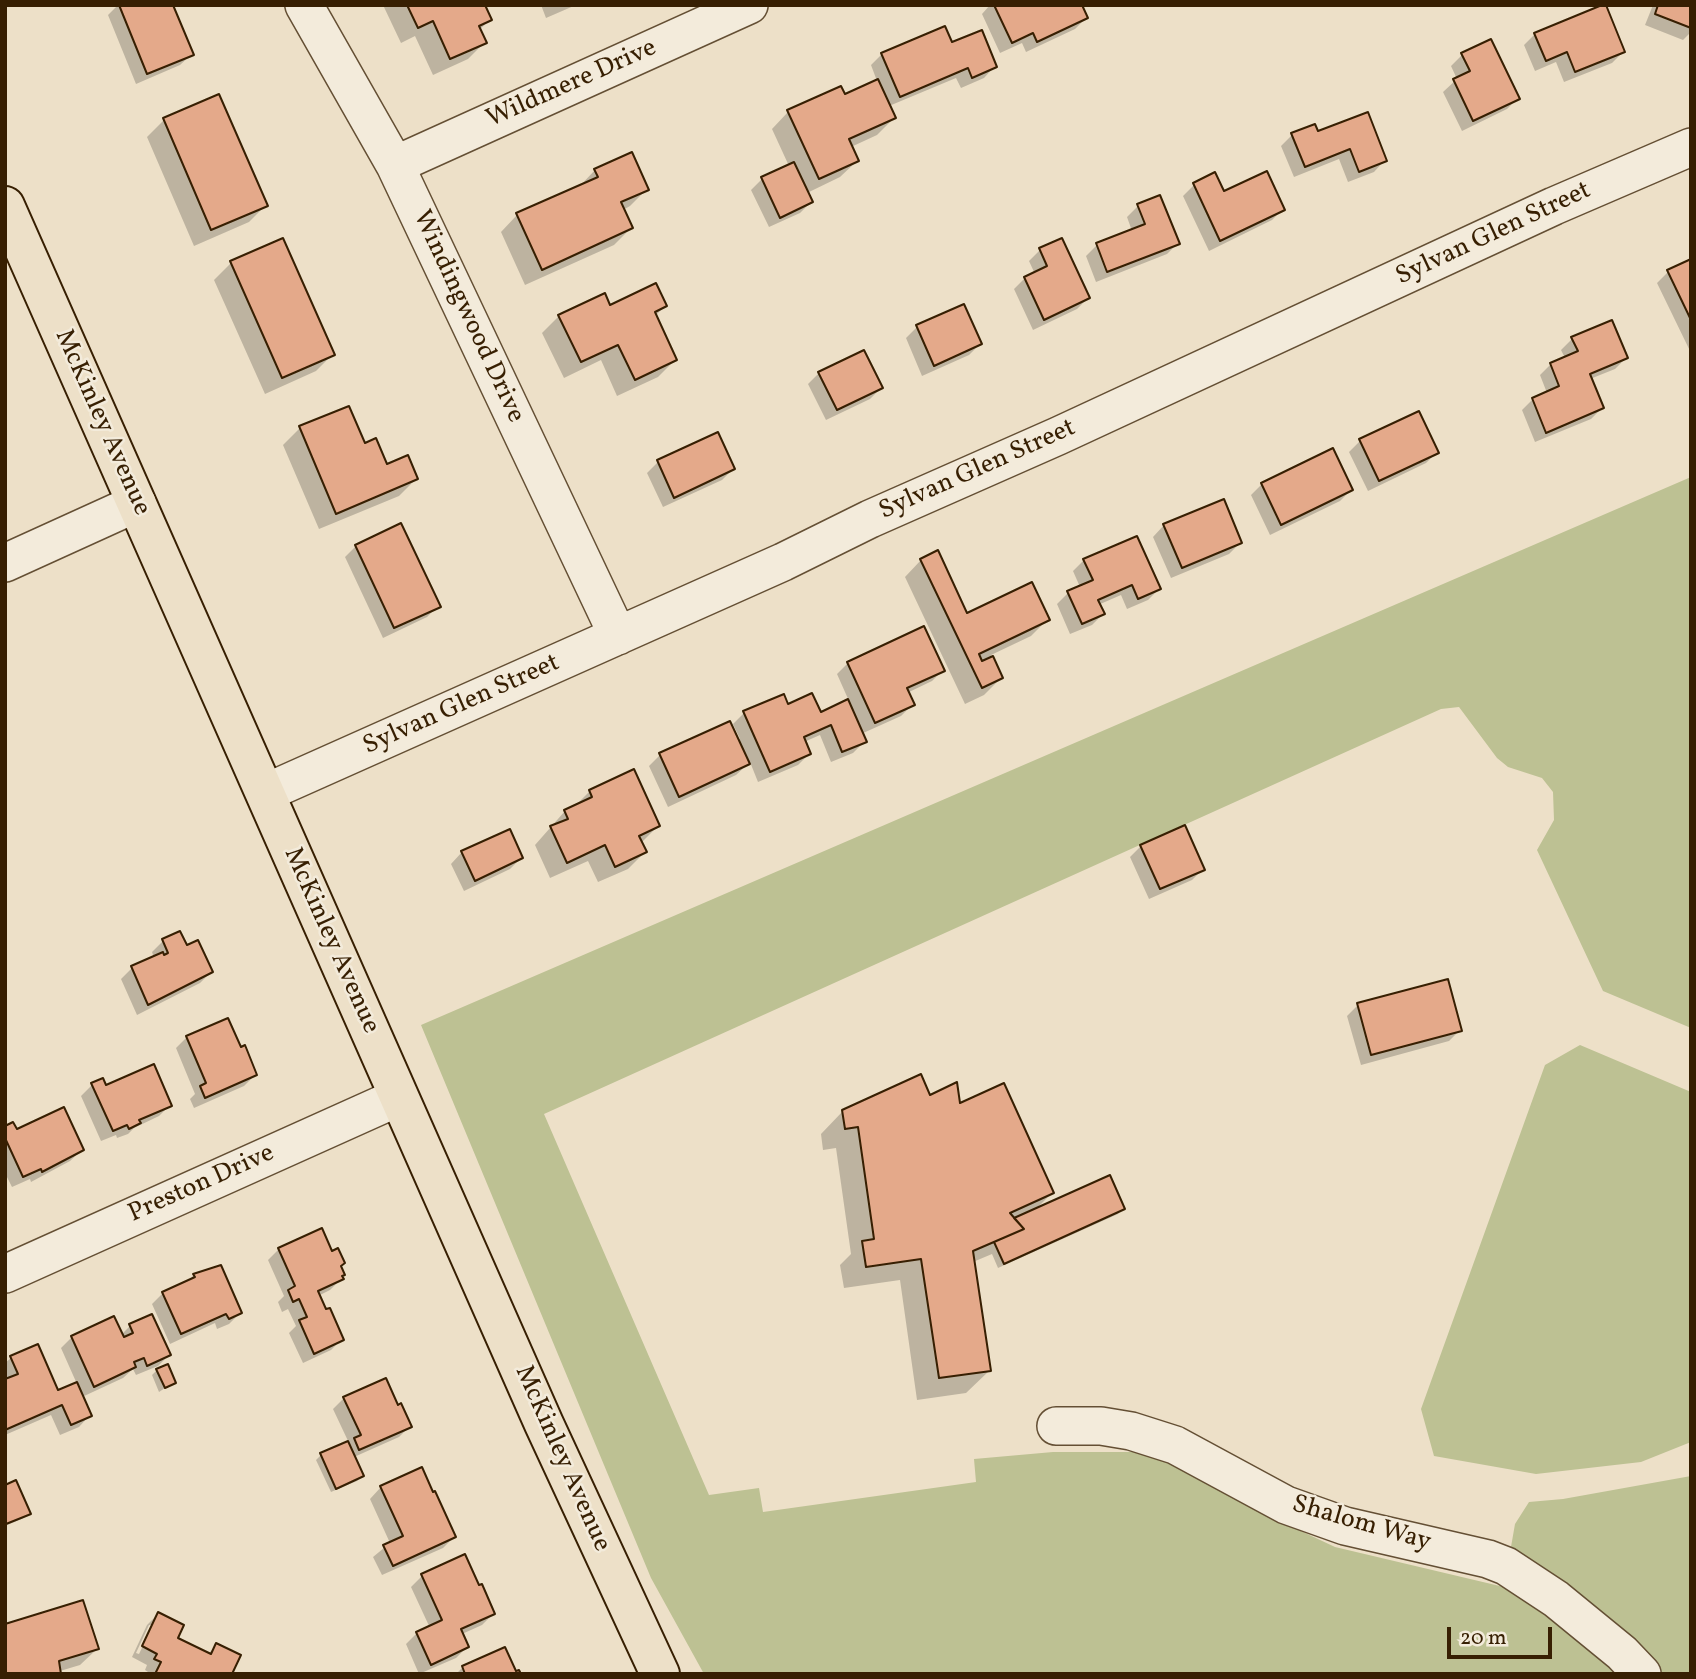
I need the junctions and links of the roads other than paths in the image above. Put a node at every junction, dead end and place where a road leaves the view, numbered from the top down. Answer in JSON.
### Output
{"nodes":[{"id":1,"x":304,"y":5,"type":"edge"},
{"id":2,"x":749,"y":5,"type":"edge"},
{"id":3,"x":1691,"y":147,"type":"edge"},
{"id":4,"x":395,"y":165,"type":"junction"},
{"id":5,"x":5,"y":206,"type":"edge"},
{"id":6,"x":136,"y":503,"type":"junction"},
{"id":7,"x":5,"y":563,"type":"edge"},
{"id":8,"x":618,"y":636,"type":"junction"},
{"id":9,"x":265,"y":793,"type":"junction"},
{"id":10,"x":399,"y":1097,"type":"junction"},
{"id":11,"x":5,"y":1274,"type":"edge"},
{"id":12,"x":1056,"y":1426,"type":"dead end"},
{"id":13,"x":660,"y":1674,"type":"edge"},
{"id":14,"x":1642,"y":1674,"type":"edge"}],
"edges":[{"from":1,"to":4,"type":"street","name":"Windingwood Drive"},
{"from":2,"to":4,"type":"street","name":"Wildmere Drive"},
{"from":3,"to":8,"type":"street","name":"Sylvan Glen Street"},
{"from":4,"to":8,"type":"street","name":"Windingwood Drive"},
{"from":5,"to":6,"type":"main road","name":"McKinley Avenue"},
{"from":6,"to":7,"type":"street"},
{"from":6,"to":9,"type":"main road","name":"McKinley Avenue"},
{"from":8,"to":9,"type":"street","name":"Sylvan Glen Street"},
{"from":9,"to":10,"type":"main road","name":"McKinley Avenue"},
{"from":10,"to":11,"type":"street","name":"Preston Drive"},
{"from":10,"to":13,"type":"main road","name":"McKinley Avenue"},
{"from":12,"to":14,"type":"street","name":"Shalom Way"}]}
